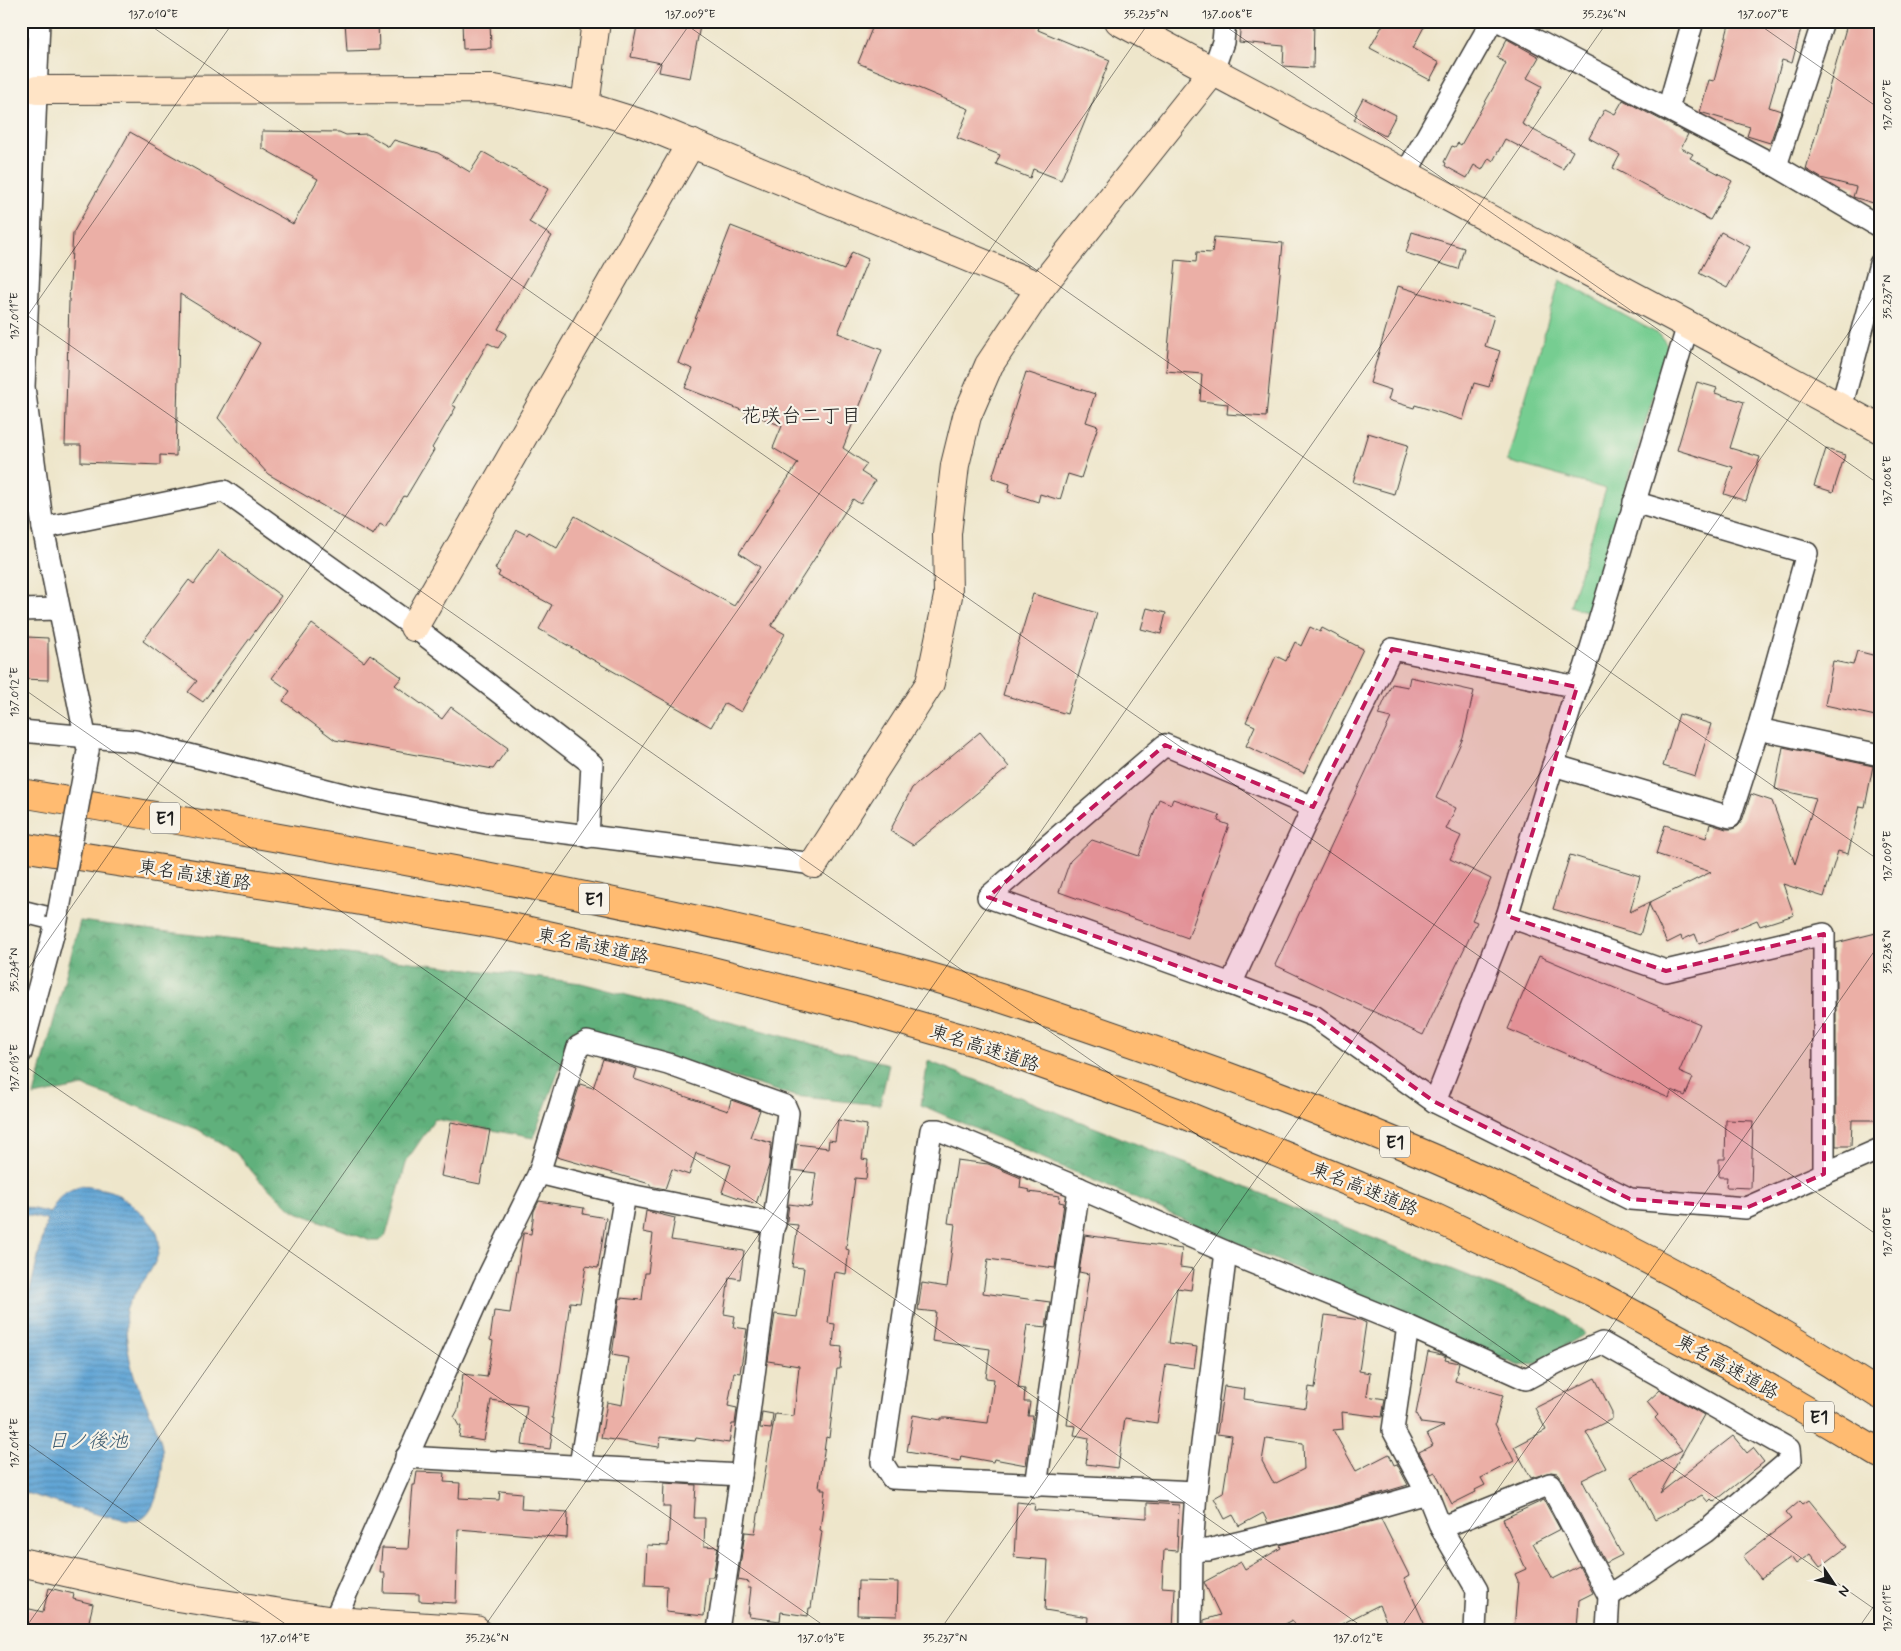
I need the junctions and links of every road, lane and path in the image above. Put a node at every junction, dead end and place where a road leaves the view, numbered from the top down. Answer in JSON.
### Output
{"nodes":[{"id":1,"x":39,"y":21,"type":"edge"},
{"id":2,"x":596,"y":21,"type":"edge"},
{"id":3,"x":1119,"y":21,"type":"edge"},
{"id":4,"x":1226,"y":21,"type":"edge"},
{"id":5,"x":1492,"y":21,"type":"edge"},
{"id":6,"x":1500,"y":21,"type":"edge"},
{"id":7,"x":1693,"y":21,"type":"edge"},
{"id":8,"x":1823,"y":21,"type":"edge"},
{"id":9,"x":1212,"y":71,"type":"junction"},
{"id":10,"x":29,"y":91,"type":"edge"},
{"id":11,"x":585,"y":106,"type":"junction"},
{"id":12,"x":1668,"y":109,"type":"junction"},
{"id":13,"x":691,"y":143,"type":"junction"},
{"id":14,"x":1776,"y":166,"type":"junction"},
{"id":15,"x":1405,"y":174,"type":"junction"},
{"id":16,"x":1880,"y":227,"type":"edge"},
{"id":17,"x":1880,"y":264,"type":"edge"},
{"id":18,"x":1041,"y":287,"type":"junction"},
{"id":19,"x":1688,"y":325,"type":"junction"},
{"id":20,"x":1842,"y":408,"type":"junction"},
{"id":21,"x":1880,"y":429,"type":"edge"},
{"id":22,"x":1634,"y":502,"type":"junction"},
{"id":23,"x":43,"y":528,"type":"junction"},
{"id":24,"x":59,"y":609,"type":"junction"},
{"id":25,"x":21,"y":610,"type":"edge"},
{"id":26,"x":414,"y":627,"type":"junction"},
{"id":27,"x":1577,"y":687,"type":"junction"},
{"id":28,"x":1758,"y":729,"type":"junction"},
{"id":29,"x":21,"y":731,"type":"edge"},
{"id":30,"x":87,"y":745,"type":"junction"},
{"id":31,"x":1880,"y":755,"type":"edge"},
{"id":32,"x":1553,"y":765,"type":"junction"},
{"id":33,"x":21,"y":793,"type":"edge"},
{"id":34,"x":1313,"y":807,"type":"junction"},
{"id":35,"x":588,"y":836,"type":"junction"},
{"id":36,"x":21,"y":847,"type":"edge"},
{"id":37,"x":814,"y":864,"type":"joint"},
{"id":38,"x":21,"y":911,"type":"edge"},
{"id":39,"x":1507,"y":916,"type":"junction"},
{"id":40,"x":57,"y":920,"type":"junction"},
{"id":41,"x":1231,"y":984,"type":"junction"},
{"id":42,"x":21,"y":1053,"type":"edge"},
{"id":43,"x":1435,"y":1102,"type":"junction"},
{"id":44,"x":1880,"y":1149,"type":"edge"},
{"id":45,"x":539,"y":1173,"type":"junction"},
{"id":46,"x":1824,"y":1174,"type":"junction"},
{"id":47,"x":1078,"y":1188,"type":"junction"},
{"id":48,"x":625,"y":1194,"type":"junction"},
{"id":49,"x":775,"y":1224,"type":"junction"},
{"id":50,"x":1226,"y":1252,"type":"junction"},
{"id":51,"x":1408,"y":1326,"type":"junction"},
{"id":52,"x":1845,"y":1372,"type":"junction"},
{"id":53,"x":1880,"y":1389,"type":"edge"},
{"id":54,"x":1880,"y":1394,"type":"edge"},
{"id":55,"x":1880,"y":1454,"type":"edge"},
{"id":56,"x":406,"y":1457,"type":"junction"},
{"id":57,"x":580,"y":1465,"type":"junction"},
{"id":58,"x":741,"y":1475,"type":"junction"},
{"id":59,"x":1036,"y":1486,"type":"junction"},
{"id":60,"x":1196,"y":1492,"type":"junction"},
{"id":61,"x":1427,"y":1493,"type":"junction"},
{"id":62,"x":1441,"y":1528,"type":"junction"},
{"id":63,"x":1192,"y":1550,"type":"junction"},
{"id":64,"x":21,"y":1562,"type":"edge"},
{"id":65,"x":1609,"y":1596,"type":"junction"},
{"id":66,"x":334,"y":1621,"type":"junction"},
{"id":67,"x":447,"y":1629,"type":"edge"},
{"id":68,"x":476,"y":1630,"type":"edge"},
{"id":69,"x":718,"y":1630,"type":"edge"},
{"id":70,"x":1190,"y":1630,"type":"edge"},
{"id":71,"x":1475,"y":1630,"type":"edge"},
{"id":72,"x":1607,"y":1630,"type":"edge"}],
"edges":[{"from":1,"to":10,"type":"street"},
{"from":2,"to":11,"type":"street"},
{"from":3,"to":9,"type":"street"},
{"from":4,"to":9,"type":"street"},
{"from":5,"to":15,"type":"street"},
{"from":6,"to":12,"type":"street"},
{"from":7,"to":12,"type":"street"},
{"from":8,"to":14,"type":"street"},
{"from":9,"to":15,"type":"street"},
{"from":9,"to":18,"type":"street"},
{"from":10,"to":11,"type":"street"},
{"from":10,"to":23,"type":"street"},
{"from":11,"to":13,"type":"street"},
{"from":12,"to":14,"type":"street"},
{"from":13,"to":18,"type":"street"},
{"from":13,"to":26,"type":"street"},
{"from":14,"to":16,"type":"street"},
{"from":15,"to":19,"type":"street"},
{"from":17,"to":20,"type":"street"},
{"from":18,"to":37,"type":"street"},
{"from":19,"to":20,"type":"street"},
{"from":19,"to":22,"type":"street"},
{"from":20,"to":21,"type":"street"},
{"from":22,"to":27,"type":"street"},
{"from":22,"to":28,"type":"street"},
{"from":23,"to":24,"type":"street"},
{"from":23,"to":26,"type":"street"},
{"from":24,"to":25,"type":"street"},
{"from":24,"to":30,"type":"street"},
{"from":26,"to":35,"type":"street"},
{"from":27,"to":32,"type":"street"},
{"from":27,"to":34,"type":"street"},
{"from":28,"to":31,"type":"street"},
{"from":28,"to":32,"type":"street"},
{"from":29,"to":30,"type":"street"},
{"from":30,"to":35,"type":"street"},
{"from":30,"to":40,"type":"street","bridge":true},
{"from":32,"to":39,"type":"street"},
{"from":33,"to":52,"type":"highway","number":"E1"},
{"from":34,"to":41,"type":"street"},
{"from":34,"to":41,"type":"street"},
{"from":35,"to":37,"type":"street"},
{"from":36,"to":55,"type":"highway","name":"東名高速道路","number":"E1"},
{"from":38,"to":40,"type":"street"},
{"from":39,"to":43,"type":"street"},
{"from":39,"to":46,"type":"street"},
{"from":40,"to":42,"type":"street"},
{"from":41,"to":43,"type":"street"},
{"from":43,"to":46,"type":"street"},
{"from":44,"to":46,"type":"street"},
{"from":45,"to":48,"type":"street"},
{"from":45,"to":49,"type":"street"},
{"from":45,"to":56,"type":"street"},
{"from":47,"to":50,"type":"street"},
{"from":47,"to":59,"type":"street"},
{"from":47,"to":59,"type":"street"},
{"from":48,"to":49,"type":"street"},
{"from":48,"to":57,"type":"street"},
{"from":49,"to":58,"type":"street"},
{"from":50,"to":51,"type":"street"},
{"from":50,"to":60,"type":"street"},
{"from":51,"to":61,"type":"street"},
{"from":51,"to":65,"type":"street"},
{"from":52,"to":53,"type":"highway"},
{"from":52,"to":54,"type":"highway","number":"E1"},
{"from":56,"to":57,"type":"street"},
{"from":56,"to":66,"type":"street"},
{"from":57,"to":58,"type":"street"},
{"from":58,"to":69,"type":"street"},
{"from":59,"to":60,"type":"street"},
{"from":60,"to":63,"type":"street"},
{"from":61,"to":62,"type":"street"},
{"from":61,"to":63,"type":"street"},
{"from":62,"to":65,"type":"street"},
{"from":62,"to":71,"type":"street"},
{"from":63,"to":70,"type":"street"},
{"from":64,"to":66,"type":"street"},
{"from":65,"to":72,"type":"street"},
{"from":66,"to":67,"type":"street"},
{"from":67,"to":68,"type":"street"}]}
